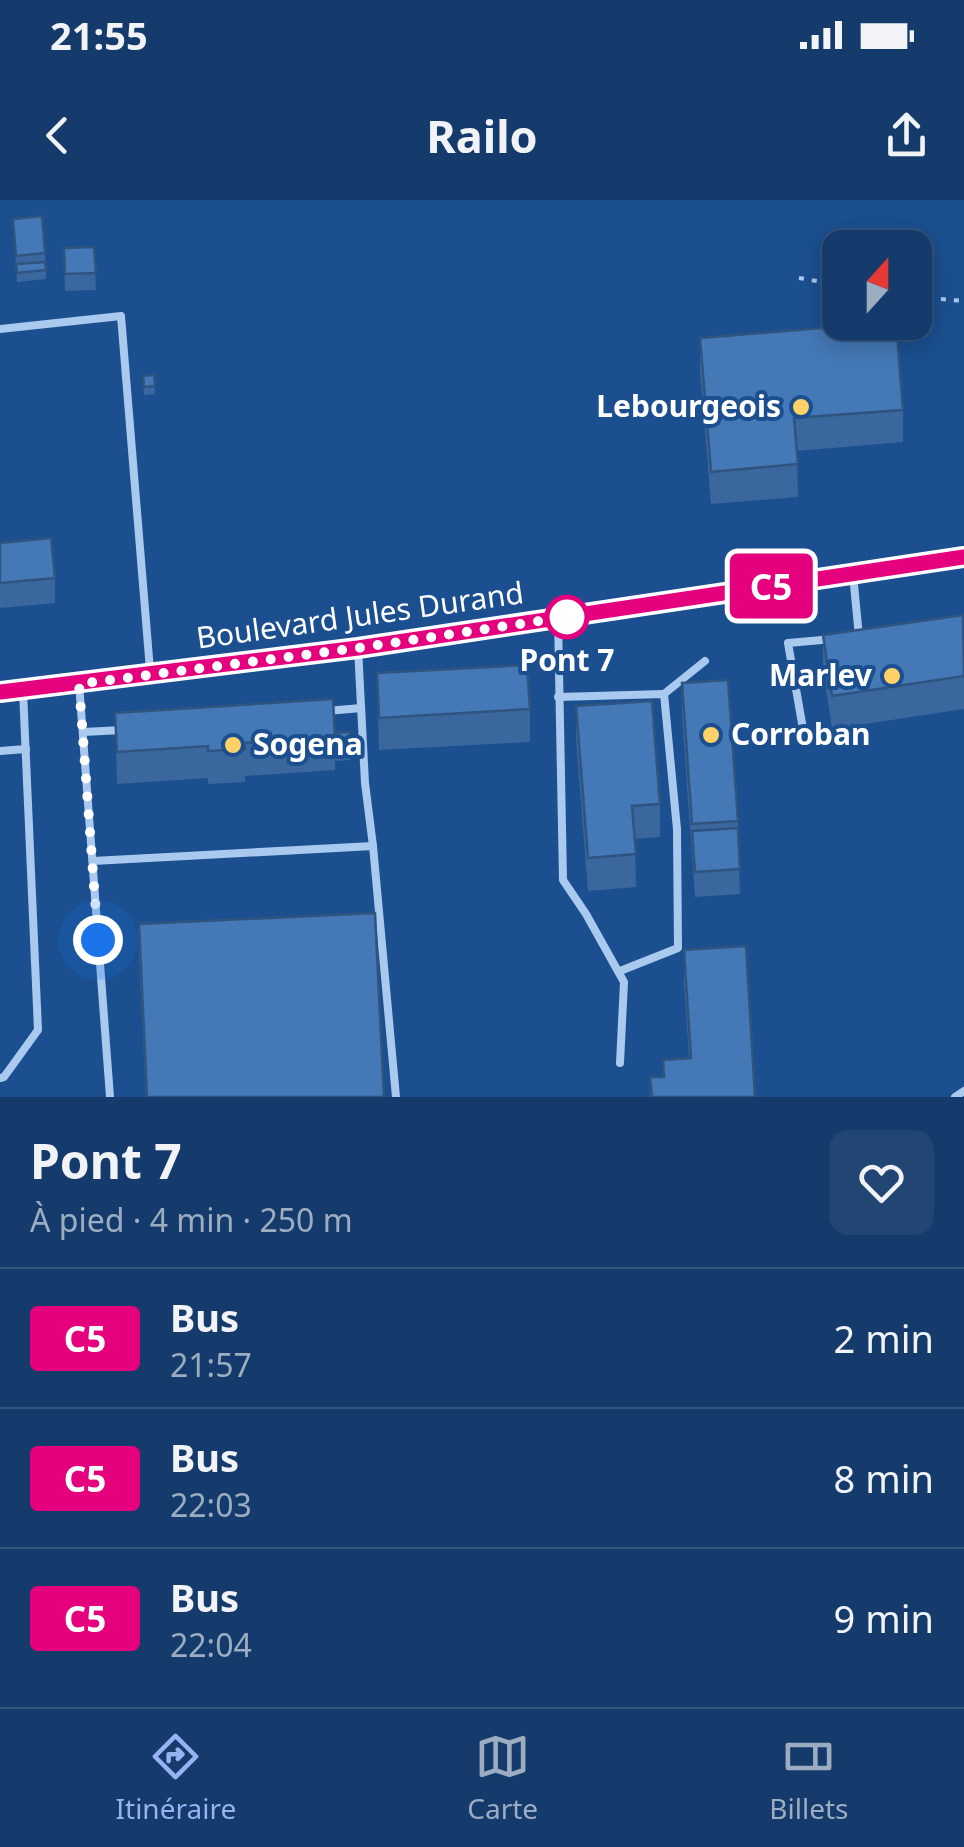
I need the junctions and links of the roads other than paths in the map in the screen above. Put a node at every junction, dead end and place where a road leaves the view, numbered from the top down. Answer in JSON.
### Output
{"nodes":[{"id":1,"x":0,"y":329,"type":"edge"},
{"id":2,"x":964,"y":557,"type":"edge"},
{"id":3,"x":853,"y":574,"type":"junction"},
{"id":4,"x":558,"y":618,"type":"junction"},
{"id":5,"x":358,"y":648,"type":"junction"},
{"id":6,"x":704,"y":661,"type":"dead end"},
{"id":7,"x":150,"y":675,"type":"junction"},
{"id":8,"x":79,"y":684,"type":"junction"},
{"id":9,"x":24,"y":691,"type":"junction"},
{"id":10,"x":0,"y":692,"type":"edge"},
{"id":11,"x":664,"y":694,"type":"junction"},
{"id":12,"x":558,"y":696,"type":"junction"},
{"id":13,"x":361,"y":708,"type":"junction"},
{"id":14,"x":310,"y":712,"type":"edge"},
{"id":15,"x":140,"y":729,"type":"edge"},
{"id":16,"x":803,"y":729,"type":"dead end"},
{"id":17,"x":83,"y":732,"type":"junction"},
{"id":18,"x":26,"y":750,"type":"junction"},
{"id":19,"x":0,"y":751,"type":"edge"},
{"id":20,"x":373,"y":846,"type":"junction"},
{"id":21,"x":93,"y":861,"type":"junction"},
{"id":22,"x":620,"y":971,"type":"junction"},
{"id":23,"x":620,"y":1063,"type":"dead end"},
{"id":24,"x":0,"y":1078,"type":"edge"},
{"id":25,"x":964,"y":1091,"type":"edge"},
{"id":26,"x":110,"y":1097,"type":"edge"},
{"id":27,"x":396,"y":1097,"type":"edge"},
{"id":28,"x":955,"y":1097,"type":"edge"}],
"edges":[{"from":1,"to":7,"type":"lane"},
{"from":2,"to":3,"type":"main road","name":"Boulevard Jules Durand"},
{"from":3,"to":4,"type":"main road","name":"Boulevard Jules Durand"},
{"from":3,"to":16,"type":"lane"},
{"from":4,"to":5,"type":"main road","name":"Boulevard Jules Durand"},
{"from":4,"to":12,"type":"lane"},
{"from":5,"to":7,"type":"main road","name":"Boulevard Jules Durand"},
{"from":5,"to":13,"type":"lane"},
{"from":6,"to":11,"type":"lane"},
{"from":7,"to":8,"type":"main road","name":"Boulevard Jules Durand"},
{"from":8,"to":9,"type":"main road","name":"Boulevard Jules Durand"},
{"from":8,"to":17,"type":"lane"},
{"from":9,"to":10,"type":"main road","name":"Boulevard Jules Durand"},
{"from":9,"to":18,"type":"lane"},
{"from":11,"to":12,"type":"lane"},
{"from":11,"to":22,"type":"lane"},
{"from":12,"to":22,"type":"lane"},
{"from":13,"to":14,"type":"lane"},
{"from":13,"to":20,"type":"lane"},
{"from":15,"to":17,"type":"lane"},
{"from":17,"to":21,"type":"lane"},
{"from":18,"to":19,"type":"lane"},
{"from":18,"to":24,"type":"lane"},
{"from":20,"to":21,"type":"lane"},
{"from":20,"to":27,"type":"lane"},
{"from":21,"to":26,"type":"lane"},
{"from":22,"to":23,"type":"lane"},
{"from":25,"to":28,"type":"lane"}]}
